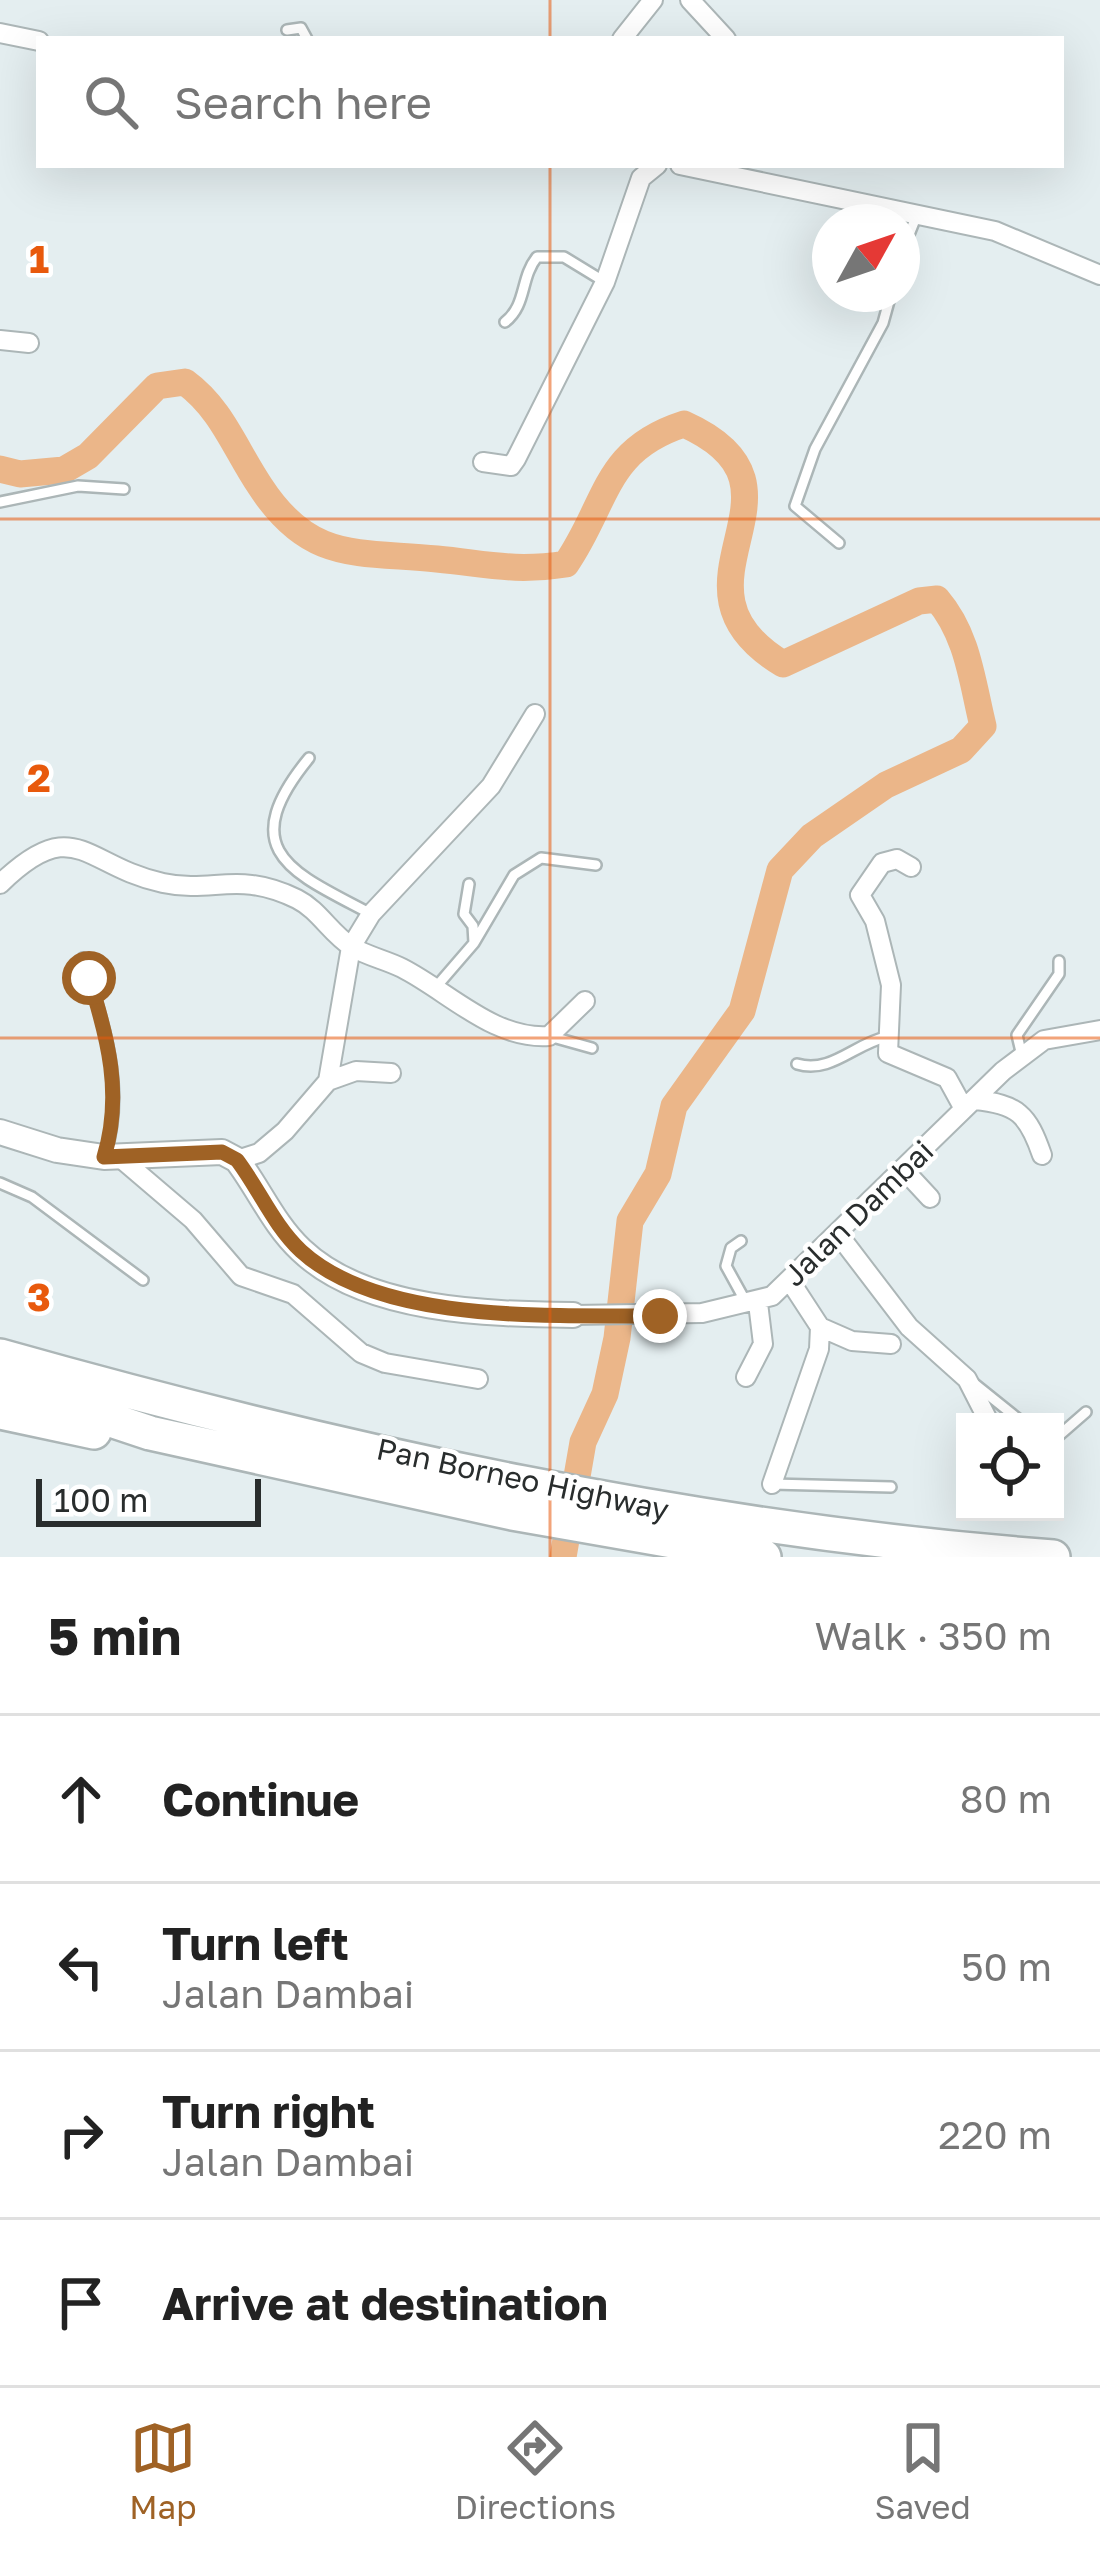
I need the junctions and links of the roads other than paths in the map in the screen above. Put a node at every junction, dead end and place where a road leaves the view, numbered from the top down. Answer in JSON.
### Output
{"nodes":[{"id":1,"x":653,"y":0,"type":"edge"},
{"id":2,"x":690,"y":0,"type":"edge"},
{"id":3,"x":287,"y":29,"type":"dead end"},
{"id":4,"x":0,"y":33,"type":"edge"},
{"id":5,"x":631,"y":35,"type":"edge"},
{"id":6,"x":305,"y":36,"type":"edge"},
{"id":7,"x":723,"y":36,"type":"edge"},
{"id":8,"x":36,"y":40,"type":"edge"},
{"id":9,"x":653,"y":168,"type":"edge"},
{"id":10,"x":693,"y":168,"type":"edge"},
{"id":11,"x":859,"y":204,"type":"edge"},
{"id":12,"x":920,"y":212,"type":"edge"},
{"id":13,"x":1100,"y":275,"type":"edge"},
{"id":14,"x":605,"y":282,"type":"junction"},
{"id":15,"x":886,"y":312,"type":"edge"},
{"id":16,"x":506,"y":322,"type":"dead end"},
{"id":17,"x":0,"y":340,"type":"edge"},
{"id":18,"x":29,"y":344,"type":"dead end"},
{"id":19,"x":483,"y":461,"type":"dead end"},
{"id":20,"x":124,"y":489,"type":"dead end"},
{"id":21,"x":0,"y":502,"type":"edge"},
{"id":22,"x":839,"y":543,"type":"dead end"},
{"id":23,"x":535,"y":714,"type":"dead end"},
{"id":24,"x":309,"y":758,"type":"dead end"},
{"id":25,"x":596,"y":866,"type":"dead end"},
{"id":26,"x":910,"y":867,"type":"dead end"},
{"id":27,"x":0,"y":884,"type":"edge"},
{"id":28,"x":470,"y":884,"type":"dead end"},
{"id":29,"x":371,"y":914,"type":"junction"},
{"id":30,"x":474,"y":944,"type":"junction"},
{"id":31,"x":351,"y":946,"type":"junction"},
{"id":32,"x":83,"y":958,"type":"dead end"},
{"id":33,"x":1059,"y":961,"type":"dead end"},
{"id":34,"x":436,"y":987,"type":"junction"},
{"id":35,"x":584,"y":1001,"type":"dead end"},
{"id":36,"x":1100,"y":1030,"type":"edge"},
{"id":37,"x":549,"y":1036,"type":"junction"},
{"id":38,"x":886,"y":1037,"type":"junction"},
{"id":39,"x":592,"y":1048,"type":"dead end"},
{"id":40,"x":1022,"y":1056,"type":"junction"},
{"id":41,"x":797,"y":1064,"type":"dead end"},
{"id":42,"x":391,"y":1073,"type":"dead end"},
{"id":43,"x":328,"y":1081,"type":"junction"},
{"id":44,"x":969,"y":1105,"type":"junction"},
{"id":45,"x":0,"y":1132,"type":"edge"},
{"id":46,"x":1042,"y":1155,"type":"dead end"},
{"id":47,"x":111,"y":1156,"type":"junction"},
{"id":48,"x":237,"y":1160,"type":"junction"},
{"id":49,"x":904,"y":1170,"type":"junction"},
{"id":50,"x":0,"y":1183,"type":"edge"},
{"id":51,"x":930,"y":1198,"type":"dead end"},
{"id":52,"x":838,"y":1234,"type":"junction"},
{"id":53,"x":741,"y":1241,"type":"dead end"},
{"id":54,"x":143,"y":1280,"type":"dead end"},
{"id":55,"x":790,"y":1281,"type":"junction"},
{"id":56,"x":758,"y":1303,"type":"junction"},
{"id":57,"x":736,"y":1308,"type":"junction"},
{"id":58,"x":573,"y":1315,"type":"joint"},
{"id":59,"x":820,"y":1327,"type":"junction"},
{"id":60,"x":0,"y":1335,"type":"edge"},
{"id":61,"x":891,"y":1344,"type":"dead end"},
{"id":62,"x":0,"y":1356,"type":"edge"},
{"id":63,"x":746,"y":1377,"type":"dead end"},
{"id":64,"x":478,"y":1379,"type":"dead end"},
{"id":65,"x":967,"y":1379,"type":"junction"},
{"id":66,"x":0,"y":1383,"type":"edge"},
{"id":67,"x":134,"y":1410,"type":"junction"},
{"id":68,"x":0,"y":1412,"type":"edge"},
{"id":69,"x":1086,"y":1412,"type":"dead end"},
{"id":70,"x":984,"y":1413,"type":"edge"},
{"id":71,"x":1010,"y":1413,"type":"edge"},
{"id":72,"x":1064,"y":1431,"type":"edge"},
{"id":73,"x":772,"y":1484,"type":"joint"},
{"id":74,"x":891,"y":1487,"type":"dead end"},
{"id":75,"x":628,"y":1519,"type":"junction"},
{"id":76,"x":764,"y":1557,"type":"edge"},
{"id":77,"x":1053,"y":1557,"type":"edge"}],
"edges":[{"from":1,"to":5,"type":"street"},
{"from":2,"to":7,"type":"street"},
{"from":3,"to":6,"type":"lane"},
{"from":4,"to":8,"type":"street"},
{"from":9,"to":14,"type":"street"},
{"from":10,"to":11,"type":"street"},
{"from":12,"to":13,"type":"street"},
{"from":14,"to":16,"type":"lane"},
{"from":14,"to":19,"type":"street"},
{"from":15,"to":22,"type":"lane"},
{"from":17,"to":18,"type":"street"},
{"from":20,"to":21,"type":"lane"},
{"from":23,"to":29,"type":"street"},
{"from":24,"to":29,"type":"lane"},
{"from":25,"to":30,"type":"lane"},
{"from":26,"to":38,"type":"street"},
{"from":27,"to":31,"type":"street"},
{"from":28,"to":30,"type":"lane"},
{"from":29,"to":31,"type":"street"},
{"from":30,"to":34,"type":"lane"},
{"from":31,"to":34,"type":"street"},
{"from":31,"to":43,"type":"street"},
{"from":32,"to":47,"type":"lane"},
{"from":33,"to":40,"type":"lane"},
{"from":34,"to":37,"type":"street"},
{"from":35,"to":37,"type":"street"},
{"from":36,"to":40,"type":"street","name":"Jalan Dambai"},
{"from":37,"to":39,"type":"lane"},
{"from":38,"to":41,"type":"lane"},
{"from":38,"to":44,"type":"street"},
{"from":40,"to":44,"type":"street","name":"Jalan Dambai"},
{"from":42,"to":43,"type":"street"},
{"from":43,"to":48,"type":"street"},
{"from":44,"to":46,"type":"street"},
{"from":44,"to":49,"type":"street","name":"Jalan Dambai"},
{"from":45,"to":47,"type":"street"},
{"from":47,"to":48,"type":"street"},
{"from":47,"to":64,"type":"street"},
{"from":48,"to":58,"type":"street","name":"Jalan Dambai"},
{"from":49,"to":51,"type":"street"},
{"from":49,"to":52,"type":"street","name":"Jalan Dambai"},
{"from":50,"to":54,"type":"lane"},
{"from":52,"to":55,"type":"street","name":"Jalan Dambai"},
{"from":52,"to":65,"type":"street"},
{"from":53,"to":57,"type":"lane"},
{"from":55,"to":56,"type":"street","name":"Jalan Dambai"},
{"from":55,"to":59,"type":"street"},
{"from":56,"to":57,"type":"street","name":"Jalan Dambai"},
{"from":56,"to":63,"type":"street"},
{"from":57,"to":58,"type":"street","name":"Jalan Dambai"},
{"from":59,"to":61,"type":"street"},
{"from":59,"to":73,"type":"street"},
{"from":60,"to":67,"type":"highway"},
{"from":62,"to":67,"type":"highway","name":"Pan Borneo Highway"},
{"from":65,"to":70,"type":"street"},
{"from":65,"to":71,"type":"lane"},
{"from":66,"to":67,"type":"highway","name":"Pan Borneo Highway"},
{"from":67,"to":68,"type":"highway"},
{"from":67,"to":75,"type":"highway","name":"Pan Borneo Highway"},
{"from":69,"to":72,"type":"lane"},
{"from":73,"to":74,"type":"lane"},
{"from":75,"to":76,"type":"highway","name":"Pan Borneo Highway"},
{"from":75,"to":77,"type":"highway","name":"Pan Borneo Highway"}]}
